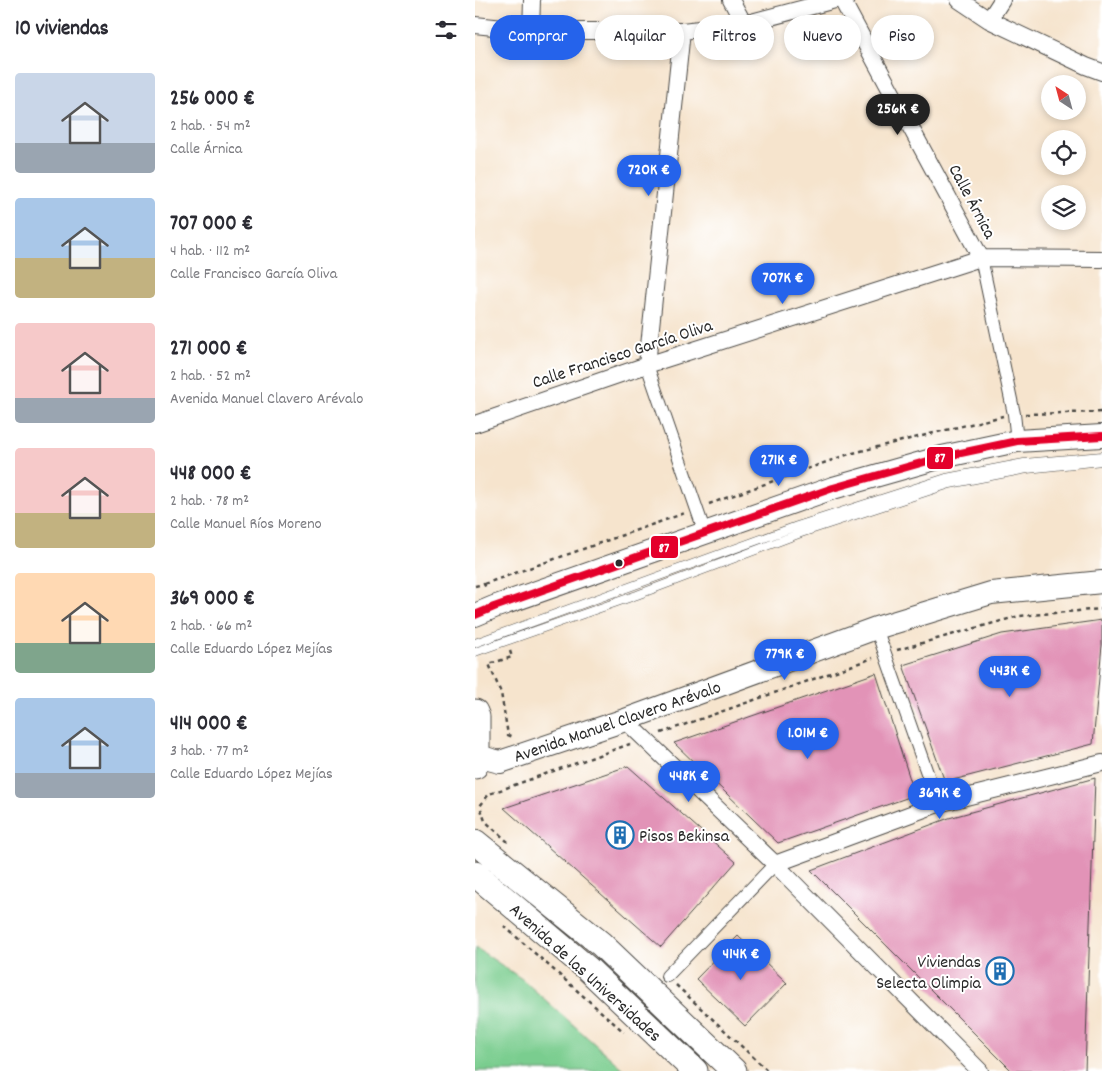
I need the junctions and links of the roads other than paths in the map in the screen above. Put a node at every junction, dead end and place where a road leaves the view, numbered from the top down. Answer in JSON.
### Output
{"nodes":[{"id":1,"x":531,"y":0,"type":"edge"},
{"id":2,"x":731,"y":0,"type":"edge"},
{"id":3,"x":835,"y":0,"type":"edge"},
{"id":4,"x":842,"y":0,"type":"edge"},
{"id":5,"x":959,"y":0,"type":"edge"},
{"id":6,"x":1002,"y":0,"type":"edge"},
{"id":7,"x":531,"y":15,"type":"edge"},
{"id":8,"x":739,"y":15,"type":"edge"},
{"id":9,"x":774,"y":16,"type":"edge"},
{"id":10,"x":989,"y":20,"type":"junction"},
{"id":11,"x":475,"y":25,"type":"edge"},
{"id":12,"x":490,"y":27,"type":"edge"},
{"id":13,"x":680,"y":60,"type":"edge"},
{"id":14,"x":1102,"y":72,"type":"edge"},
{"id":15,"x":981,"y":258,"type":"junction"},
{"id":16,"x":1102,"y":259,"type":"edge"},
{"id":17,"x":647,"y":365,"type":"junction"},
{"id":18,"x":475,"y":424,"type":"edge"},
{"id":19,"x":1102,"y":436,"type":"edge"},
{"id":20,"x":1017,"y":441,"type":"junction"},
{"id":21,"x":1102,"y":456,"type":"edge"},
{"id":22,"x":1102,"y":461,"type":"edge"},
{"id":23,"x":705,"y":533,"type":"junction"},
{"id":24,"x":1102,"y":582,"type":"edge"},
{"id":25,"x":485,"y":611,"type":"edge"},
{"id":26,"x":876,"y":628,"type":"junction"},
{"id":27,"x":475,"y":643,"type":"edge"},
{"id":28,"x":475,"y":652,"type":"edge"},
{"id":29,"x":475,"y":712,"type":"edge"},
{"id":30,"x":625,"y":720,"type":"junction"},
{"id":31,"x":476,"y":761,"type":"edge"},
{"id":32,"x":1102,"y":763,"type":"edge"},
{"id":33,"x":938,"y":804,"type":"junction"},
{"id":34,"x":475,"y":842,"type":"edge"},
{"id":35,"x":775,"y":864,"type":"junction"},
{"id":36,"x":475,"y":874,"type":"edge"},
{"id":37,"x":667,"y":976,"type":"dead end"},
{"id":38,"x":695,"y":1071,"type":"edge"},
{"id":39,"x":734,"y":1071,"type":"edge"},
{"id":40,"x":980,"y":1071,"type":"edge"}],
"edges":[{"from":1,"to":7,"type":"street"},
{"from":2,"to":8,"type":"street"},
{"from":3,"to":9,"type":"street"},
{"from":4,"to":15,"type":"street","name":"Calle Árnica"},
{"from":5,"to":10,"type":"street"},
{"from":6,"to":10,"type":"street"},
{"from":10,"to":14,"type":"street"},
{"from":11,"to":12,"type":"street"},
{"from":13,"to":17,"type":"street"},
{"from":15,"to":16,"type":"street","name":"Calle Francisco García Oliva"},
{"from":15,"to":17,"type":"street","name":"Calle Francisco García Oliva"},
{"from":15,"to":20,"type":"street","name":"Calle Árnica"},
{"from":17,"to":18,"type":"street","name":"Calle Francisco García Oliva"},
{"from":17,"to":23,"type":"street"},
{"from":19,"to":20,"type":"main road"},
{"from":20,"to":23,"type":"main road"},
{"from":21,"to":27,"type":"lane"},
{"from":22,"to":28,"type":"lane"},
{"from":23,"to":25,"type":"main road"},
{"from":24,"to":26,"type":"main road","name":"Avenida Manuel Clavero Arévalo"},
{"from":26,"to":30,"type":"main road","name":"Avenida Manuel Clavero Arévalo"},
{"from":26,"to":33,"type":"street"},
{"from":29,"to":31,"type":"main road"},
{"from":30,"to":31,"type":"main road","name":"Avenida Manuel Clavero Arévalo"},
{"from":30,"to":35,"type":"street"},
{"from":32,"to":33,"type":"street"},
{"from":33,"to":35,"type":"street"},
{"from":34,"to":39,"type":"main road","name":"Avenida de las Universidades"},
{"from":35,"to":37,"type":"street"},
{"from":35,"to":40,"type":"street"},
{"from":36,"to":38,"type":"main road","name":"Avenida de las Universidades"}]}
